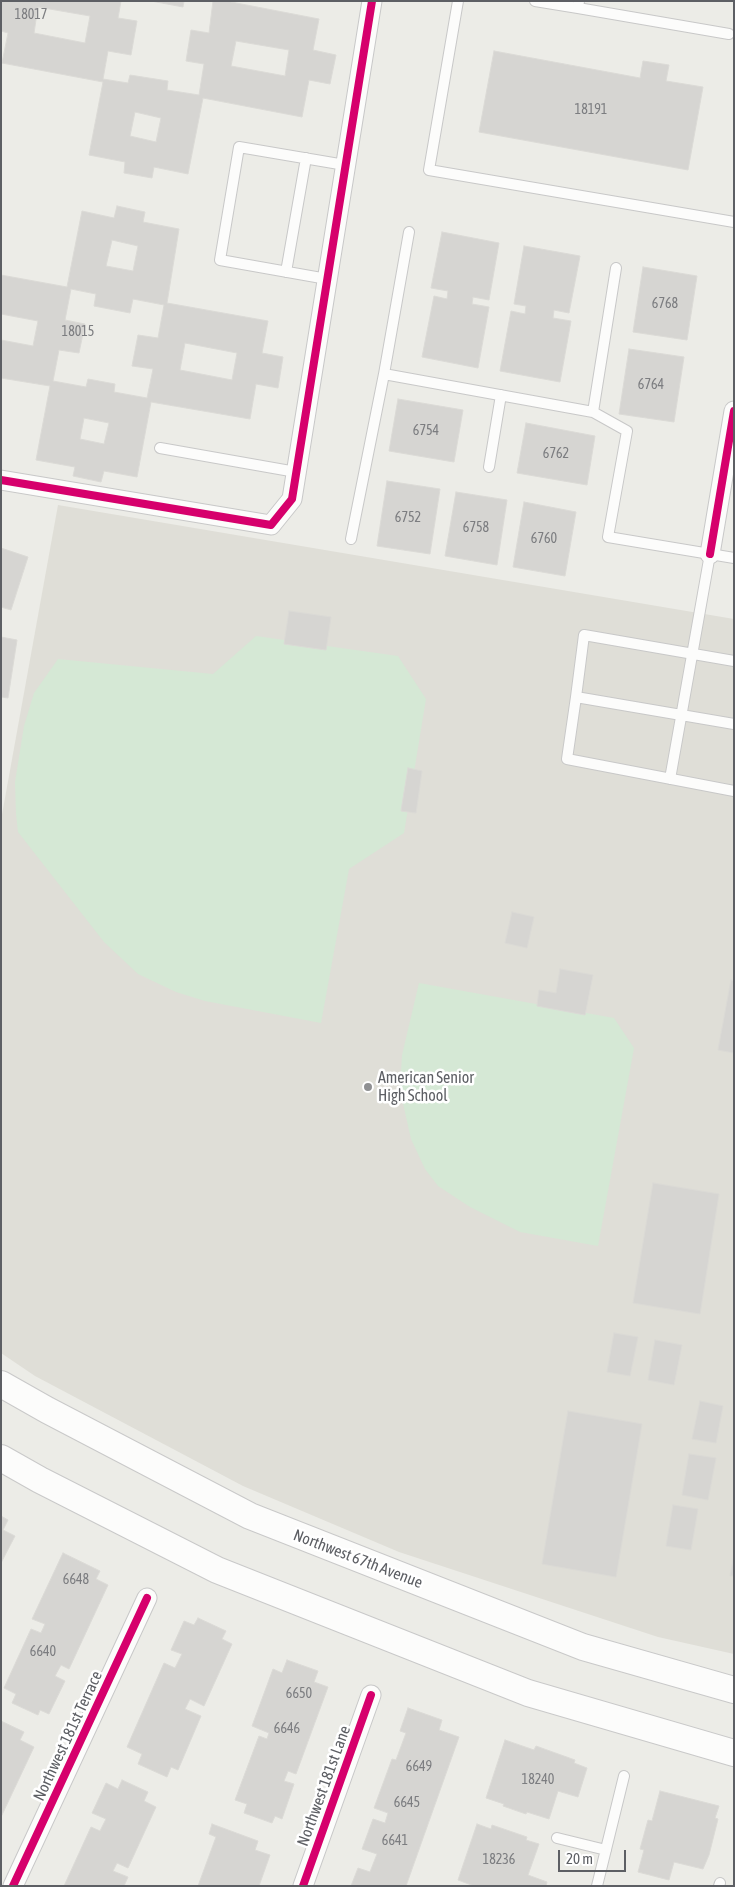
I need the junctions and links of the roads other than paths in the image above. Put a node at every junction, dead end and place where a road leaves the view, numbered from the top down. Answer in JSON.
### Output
{"nodes":[{"id":1,"x":372,"y":1,"type":"edge"},
{"id":2,"x":458,"y":1,"type":"edge"},
{"id":3,"x":535,"y":1,"type":"edge"},
{"id":4,"x":578,"y":5,"type":"edge"},
{"id":5,"x":729,"y":34,"type":"dead end"},
{"id":6,"x":306,"y":158,"type":"junction"},
{"id":7,"x":345,"y":165,"type":"junction"},
{"id":8,"x":734,"y":222,"type":"edge"},
{"id":9,"x":409,"y":232,"type":"dead end"},
{"id":10,"x":616,"y":268,"type":"dead end"},
{"id":11,"x":286,"y":272,"type":"junction"},
{"id":12,"x":327,"y":279,"type":"junction"},
{"id":13,"x":384,"y":374,"type":"junction"},
{"id":14,"x":501,"y":395,"type":"junction"},
{"id":15,"x":734,"y":411,"type":"edge"},
{"id":16,"x":593,"y":412,"type":"junction"},
{"id":17,"x":160,"y":448,"type":"dead end"},
{"id":18,"x":489,"y":467,"type":"dead end"},
{"id":19,"x":296,"y":472,"type":"junction"},
{"id":20,"x":1,"y":480,"type":"edge"},
{"id":21,"x":351,"y":539,"type":"dead end"},
{"id":22,"x":710,"y":554,"type":"junction"},
{"id":23,"x":734,"y":558,"type":"edge"},
{"id":24,"x":691,"y":653,"type":"junction"},
{"id":25,"x":734,"y":660,"type":"edge"},
{"id":26,"x":576,"y":697,"type":"junction"},
{"id":27,"x":681,"y":715,"type":"junction"},
{"id":28,"x":734,"y":724,"type":"edge"},
{"id":29,"x":670,"y":779,"type":"junction"},
{"id":30,"x":734,"y":791,"type":"edge"},
{"id":31,"x":1,"y":1384,"type":"edge"},
{"id":32,"x":1,"y":1458,"type":"edge"},
{"id":33,"x":147,"y":1598,"type":"dead end"},
{"id":34,"x":734,"y":1690,"type":"edge"},
{"id":35,"x":371,"y":1695,"type":"dead end"},
{"id":36,"x":734,"y":1753,"type":"edge"},
{"id":37,"x":624,"y":1776,"type":"dead end"},
{"id":38,"x":557,"y":1838,"type":"dead end"},
{"id":39,"x":606,"y":1850,"type":"junction"},
{"id":40,"x":13,"y":1886,"type":"edge"},
{"id":41,"x":303,"y":1886,"type":"edge"},
{"id":42,"x":596,"y":1886,"type":"edge"}],
"edges":[{"from":1,"to":7,"type":"street"},
{"from":2,"to":8,"type":"lane"},
{"from":3,"to":4,"type":"lane"},
{"from":4,"to":5,"type":"lane"},
{"from":6,"to":7,"type":"lane"},
{"from":6,"to":11,"type":"lane"},
{"from":6,"to":11,"type":"lane"},
{"from":7,"to":12,"type":"street"},
{"from":9,"to":13,"type":"lane"},
{"from":10,"to":16,"type":"lane"},
{"from":11,"to":12,"type":"lane"},
{"from":12,"to":19,"type":"street"},
{"from":13,"to":14,"type":"lane"},
{"from":13,"to":21,"type":"lane"},
{"from":14,"to":16,"type":"lane"},
{"from":14,"to":18,"type":"lane"},
{"from":15,"to":22,"type":"street"},
{"from":16,"to":22,"type":"lane"},
{"from":17,"to":19,"type":"lane"},
{"from":19,"to":20,"type":"street"},
{"from":22,"to":23,"type":"lane"},
{"from":22,"to":24,"type":"lane"},
{"from":24,"to":25,"type":"lane"},
{"from":24,"to":26,"type":"lane"},
{"from":24,"to":27,"type":"lane"},
{"from":26,"to":27,"type":"lane"},
{"from":26,"to":29,"type":"lane"},
{"from":27,"to":28,"type":"lane"},
{"from":27,"to":29,"type":"lane"},
{"from":29,"to":30,"type":"lane"},
{"from":31,"to":34,"type":"main road","name":"Northwest 67th Avenue"},
{"from":32,"to":36,"type":"main road"},
{"from":33,"to":40,"type":"street","name":"Northwest 181st Terrace"},
{"from":35,"to":41,"type":"street","name":"Northwest 181st Lane"},
{"from":37,"to":39,"type":"lane"},
{"from":38,"to":39,"type":"lane"},
{"from":39,"to":42,"type":"lane"}]}
